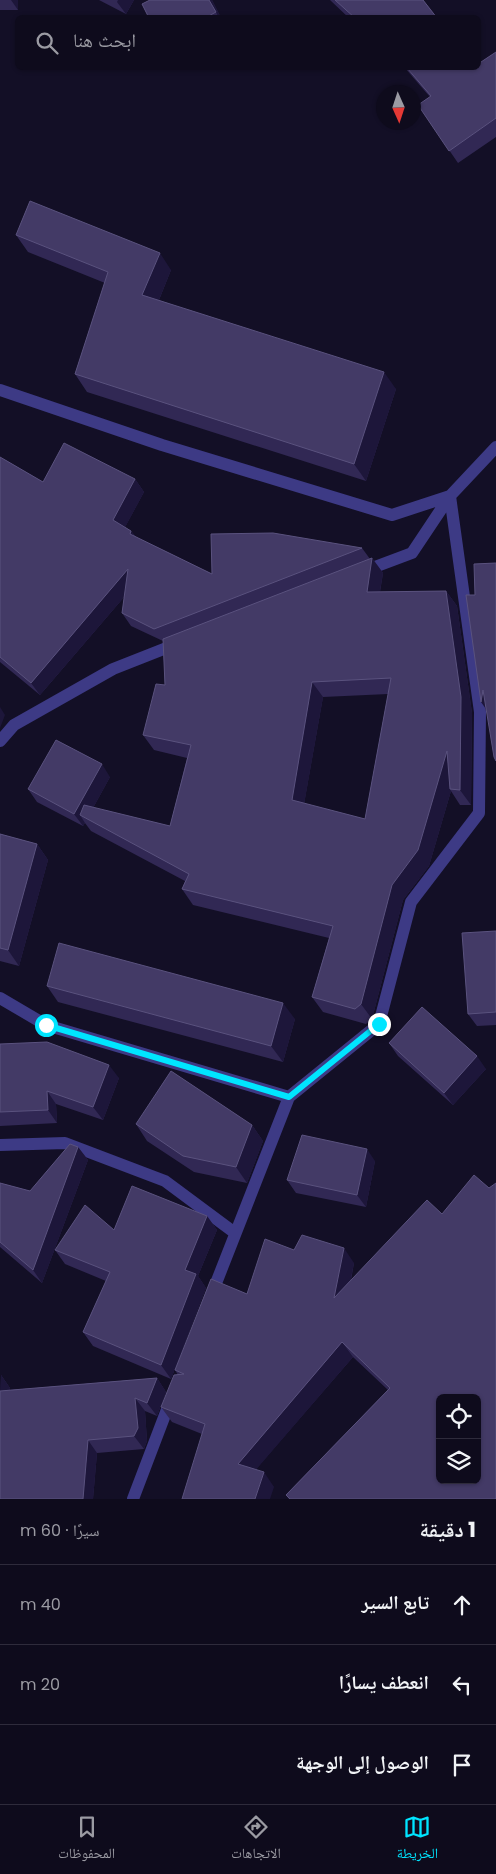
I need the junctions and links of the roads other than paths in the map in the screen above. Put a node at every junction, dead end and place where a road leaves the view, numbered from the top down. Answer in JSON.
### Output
{"nodes":[{"id":1,"x":0,"y":390,"type":"edge"},
{"id":2,"x":496,"y":446,"type":"edge"},
{"id":3,"x":450,"y":496,"type":"junction"},
{"id":4,"x":350,"y":577,"type":"edge"},
{"id":5,"x":187,"y":640,"type":"edge"},
{"id":6,"x":0,"y":741,"type":"edge"},
{"id":7,"x":0,"y":998,"type":"edge"},
{"id":8,"x":289,"y":1097,"type":"junction"},
{"id":9,"x":0,"y":1145,"type":"edge"},
{"id":10,"x":235,"y":1233,"type":"junction"},
{"id":11,"x":207,"y":1306,"type":"edge"},
{"id":12,"x":176,"y":1387,"type":"edge"},
{"id":13,"x":133,"y":1499,"type":"edge"}],
"edges":[{"from":1,"to":3,"type":"street"},
{"from":2,"to":3,"type":"street"},
{"from":3,"to":4,"type":"street"},
{"from":3,"to":8,"type":"street"},
{"from":5,"to":6,"type":"street"},
{"from":7,"to":8,"type":"street"},
{"from":8,"to":10,"type":"street"},
{"from":9,"to":10,"type":"street"},
{"from":10,"to":11,"type":"street"},
{"from":12,"to":13,"type":"street"}]}
